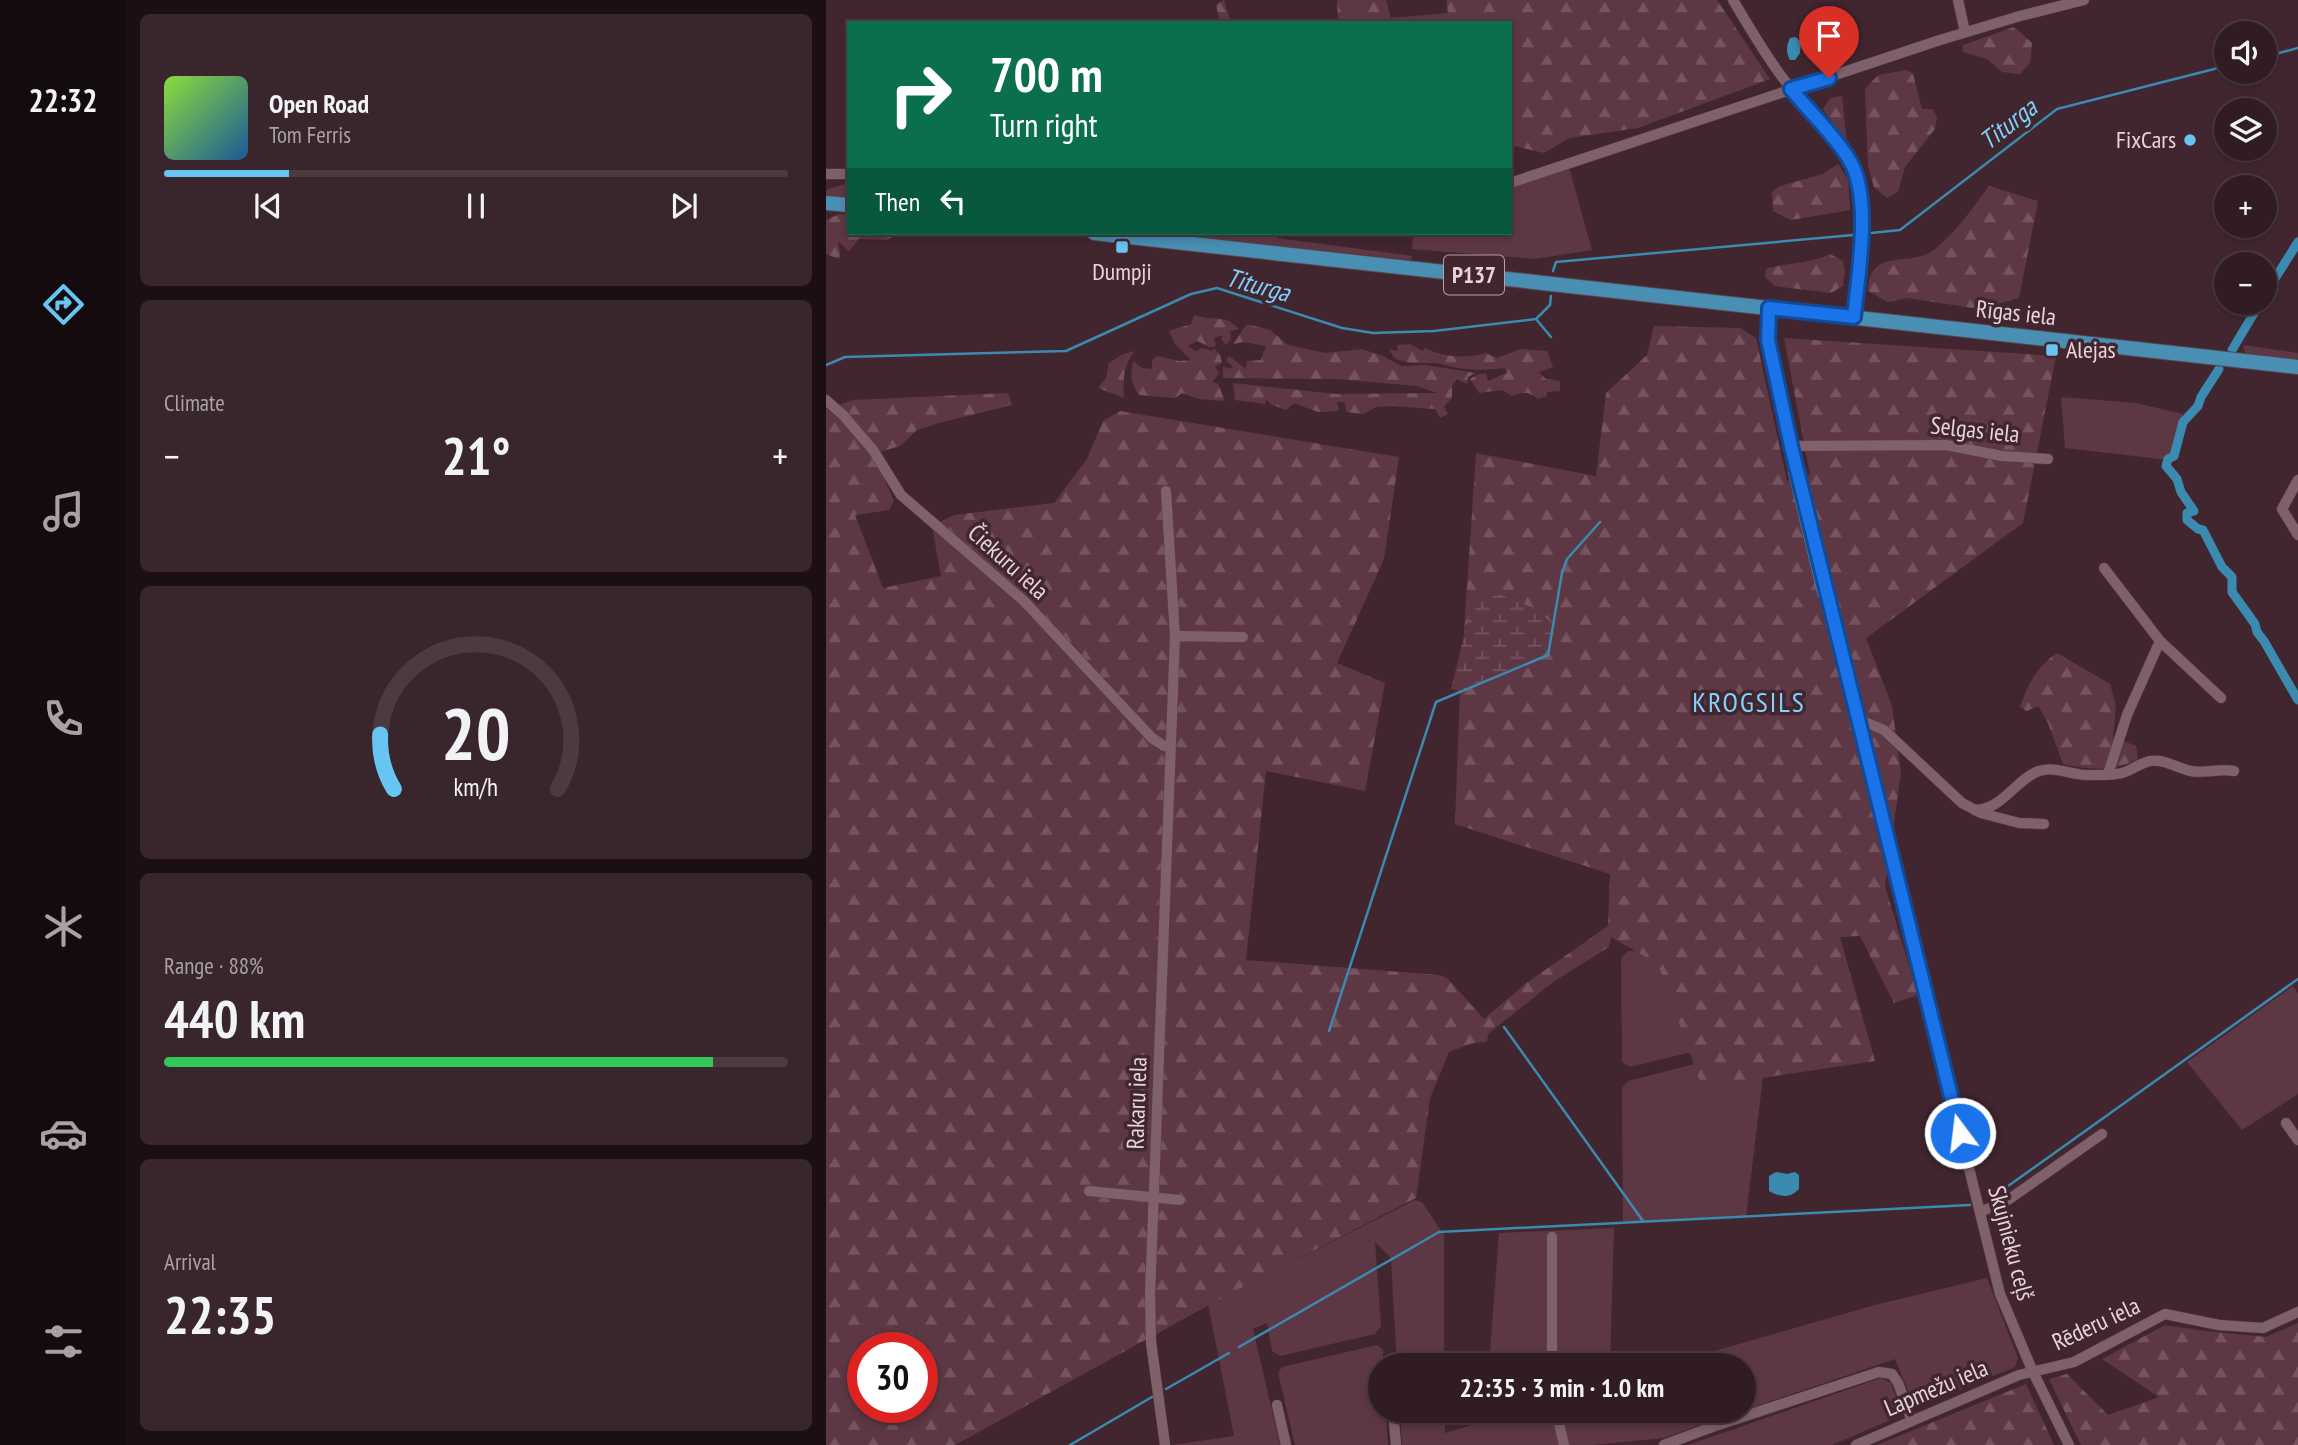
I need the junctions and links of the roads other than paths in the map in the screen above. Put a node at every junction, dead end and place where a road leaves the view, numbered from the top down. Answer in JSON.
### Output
{"nodes":[{"id":1,"x":1732,"y":0,"type":"edge"},
{"id":2,"x":1958,"y":0,"type":"edge"},
{"id":3,"x":2084,"y":0,"type":"edge"},
{"id":4,"x":1965,"y":32,"type":"junction"},
{"id":5,"x":1791,"y":89,"type":"junction"},
{"id":6,"x":826,"y":174,"type":"edge"},
{"id":7,"x":847,"y":174,"type":"edge"},
{"id":8,"x":1512,"y":182,"type":"edge"},
{"id":9,"x":826,"y":203,"type":"edge"},
{"id":10,"x":847,"y":205,"type":"edge"},
{"id":11,"x":1112,"y":235,"type":"edge"},
{"id":12,"x":1769,"y":308,"type":"junction"},
{"id":13,"x":1854,"y":317,"type":"junction"},
{"id":14,"x":2298,"y":367,"type":"edge"},
{"id":15,"x":826,"y":401,"type":"edge"},
{"id":16,"x":1791,"y":446,"type":"junction"},
{"id":17,"x":2048,"y":459,"type":"dead end"},
{"id":18,"x":2298,"y":480,"type":"edge"},
{"id":19,"x":1167,"y":491,"type":"dead end"},
{"id":20,"x":2298,"y":534,"type":"edge"},
{"id":21,"x":2104,"y":568,"type":"dead end"},
{"id":22,"x":1175,"y":636,"type":"junction"},
{"id":23,"x":1243,"y":637,"type":"dead end"},
{"id":24,"x":2160,"y":642,"type":"junction"},
{"id":25,"x":2221,"y":698,"type":"dead end"},
{"id":26,"x":1858,"y":719,"type":"junction"},
{"id":27,"x":1170,"y":747,"type":"junction"},
{"id":28,"x":2234,"y":771,"type":"dead end"},
{"id":29,"x":2108,"y":774,"type":"junction"},
{"id":30,"x":1975,"y":810,"type":"junction"},
{"id":31,"x":2044,"y":824,"type":"dead end"},
{"id":32,"x":2286,"y":1123,"type":"dead end"},
{"id":33,"x":2102,"y":1133,"type":"dead end"},
{"id":34,"x":2298,"y":1140,"type":"edge"},
{"id":35,"x":1089,"y":1191,"type":"dead end"},
{"id":36,"x":1155,"y":1197,"type":"junction"},
{"id":37,"x":1180,"y":1200,"type":"dead end"},
{"id":38,"x":1980,"y":1212,"type":"junction"},
{"id":39,"x":1552,"y":1237,"type":"dead end"},
{"id":40,"x":2298,"y":1312,"type":"edge"},
{"id":41,"x":1552,"y":1353,"type":"edge"},
{"id":42,"x":2033,"y":1372,"type":"junction"},
{"id":43,"x":1277,"y":1405,"type":"dead end"},
{"id":44,"x":1912,"y":1420,"type":"junction"},
{"id":45,"x":1394,"y":1423,"type":"edge"},
{"id":46,"x":1559,"y":1423,"type":"edge"},
{"id":47,"x":1165,"y":1445,"type":"edge"},
{"id":48,"x":1286,"y":1445,"type":"edge"},
{"id":49,"x":1396,"y":1445,"type":"edge"},
{"id":50,"x":1564,"y":1445,"type":"edge"},
{"id":51,"x":1664,"y":1445,"type":"edge"},
{"id":52,"x":1856,"y":1445,"type":"edge"},
{"id":53,"x":2069,"y":1445,"type":"edge"}],
"edges":[{"from":1,"to":5,"type":"street"},
{"from":2,"to":4,"type":"street"},
{"from":3,"to":4,"type":"street"},
{"from":4,"to":5,"type":"street"},
{"from":5,"to":8,"type":"street"},
{"from":5,"to":13,"type":"street"},
{"from":6,"to":7,"type":"street"},
{"from":9,"to":10,"type":"main road"},
{"from":11,"to":12,"type":"main road","number":"P137"},
{"from":12,"to":13,"type":"main road","number":"P137"},
{"from":12,"to":16,"type":"street","name":"Skujnieku ceļš"},
{"from":13,"to":14,"type":"main road","name":"Rīgas iela","number":"P137"},
{"from":15,"to":27,"type":"street","name":"Čiekuru iela"},
{"from":16,"to":17,"type":"street","name":"Selgas iela"},
{"from":16,"to":26,"type":"street","name":"Skujnieku ceļš"},
{"from":18,"to":20,"type":"street"},
{"from":19,"to":22,"type":"street","name":"Rakaru iela"},
{"from":21,"to":24,"type":"street"},
{"from":22,"to":23,"type":"street"},
{"from":22,"to":27,"type":"street","name":"Rakaru iela"},
{"from":24,"to":25,"type":"street"},
{"from":24,"to":29,"type":"street"},
{"from":26,"to":30,"type":"street"},
{"from":26,"to":38,"type":"street","name":"Skujnieku ceļš"},
{"from":27,"to":36,"type":"street","name":"Rakaru iela"},
{"from":28,"to":29,"type":"street"},
{"from":29,"to":30,"type":"street"},
{"from":30,"to":31,"type":"street"},
{"from":32,"to":34,"type":"street"},
{"from":33,"to":38,"type":"street"},
{"from":35,"to":36,"type":"street"},
{"from":36,"to":37,"type":"street"},
{"from":36,"to":47,"type":"street","name":"Rakaru iela"},
{"from":38,"to":42,"type":"street","name":"Skujnieku ceļš"},
{"from":39,"to":41,"type":"street"},
{"from":40,"to":42,"type":"street","name":"Rēderu iela"},
{"from":42,"to":44,"type":"street","name":"Lapmežu iela"},
{"from":42,"to":53,"type":"street","name":"Skujnieku ceļš"},
{"from":43,"to":48,"type":"street"},
{"from":44,"to":51,"type":"street"},
{"from":44,"to":52,"type":"street","name":"Lapmežu iela"},
{"from":45,"to":49,"type":"street"},
{"from":46,"to":50,"type":"street"}]}
